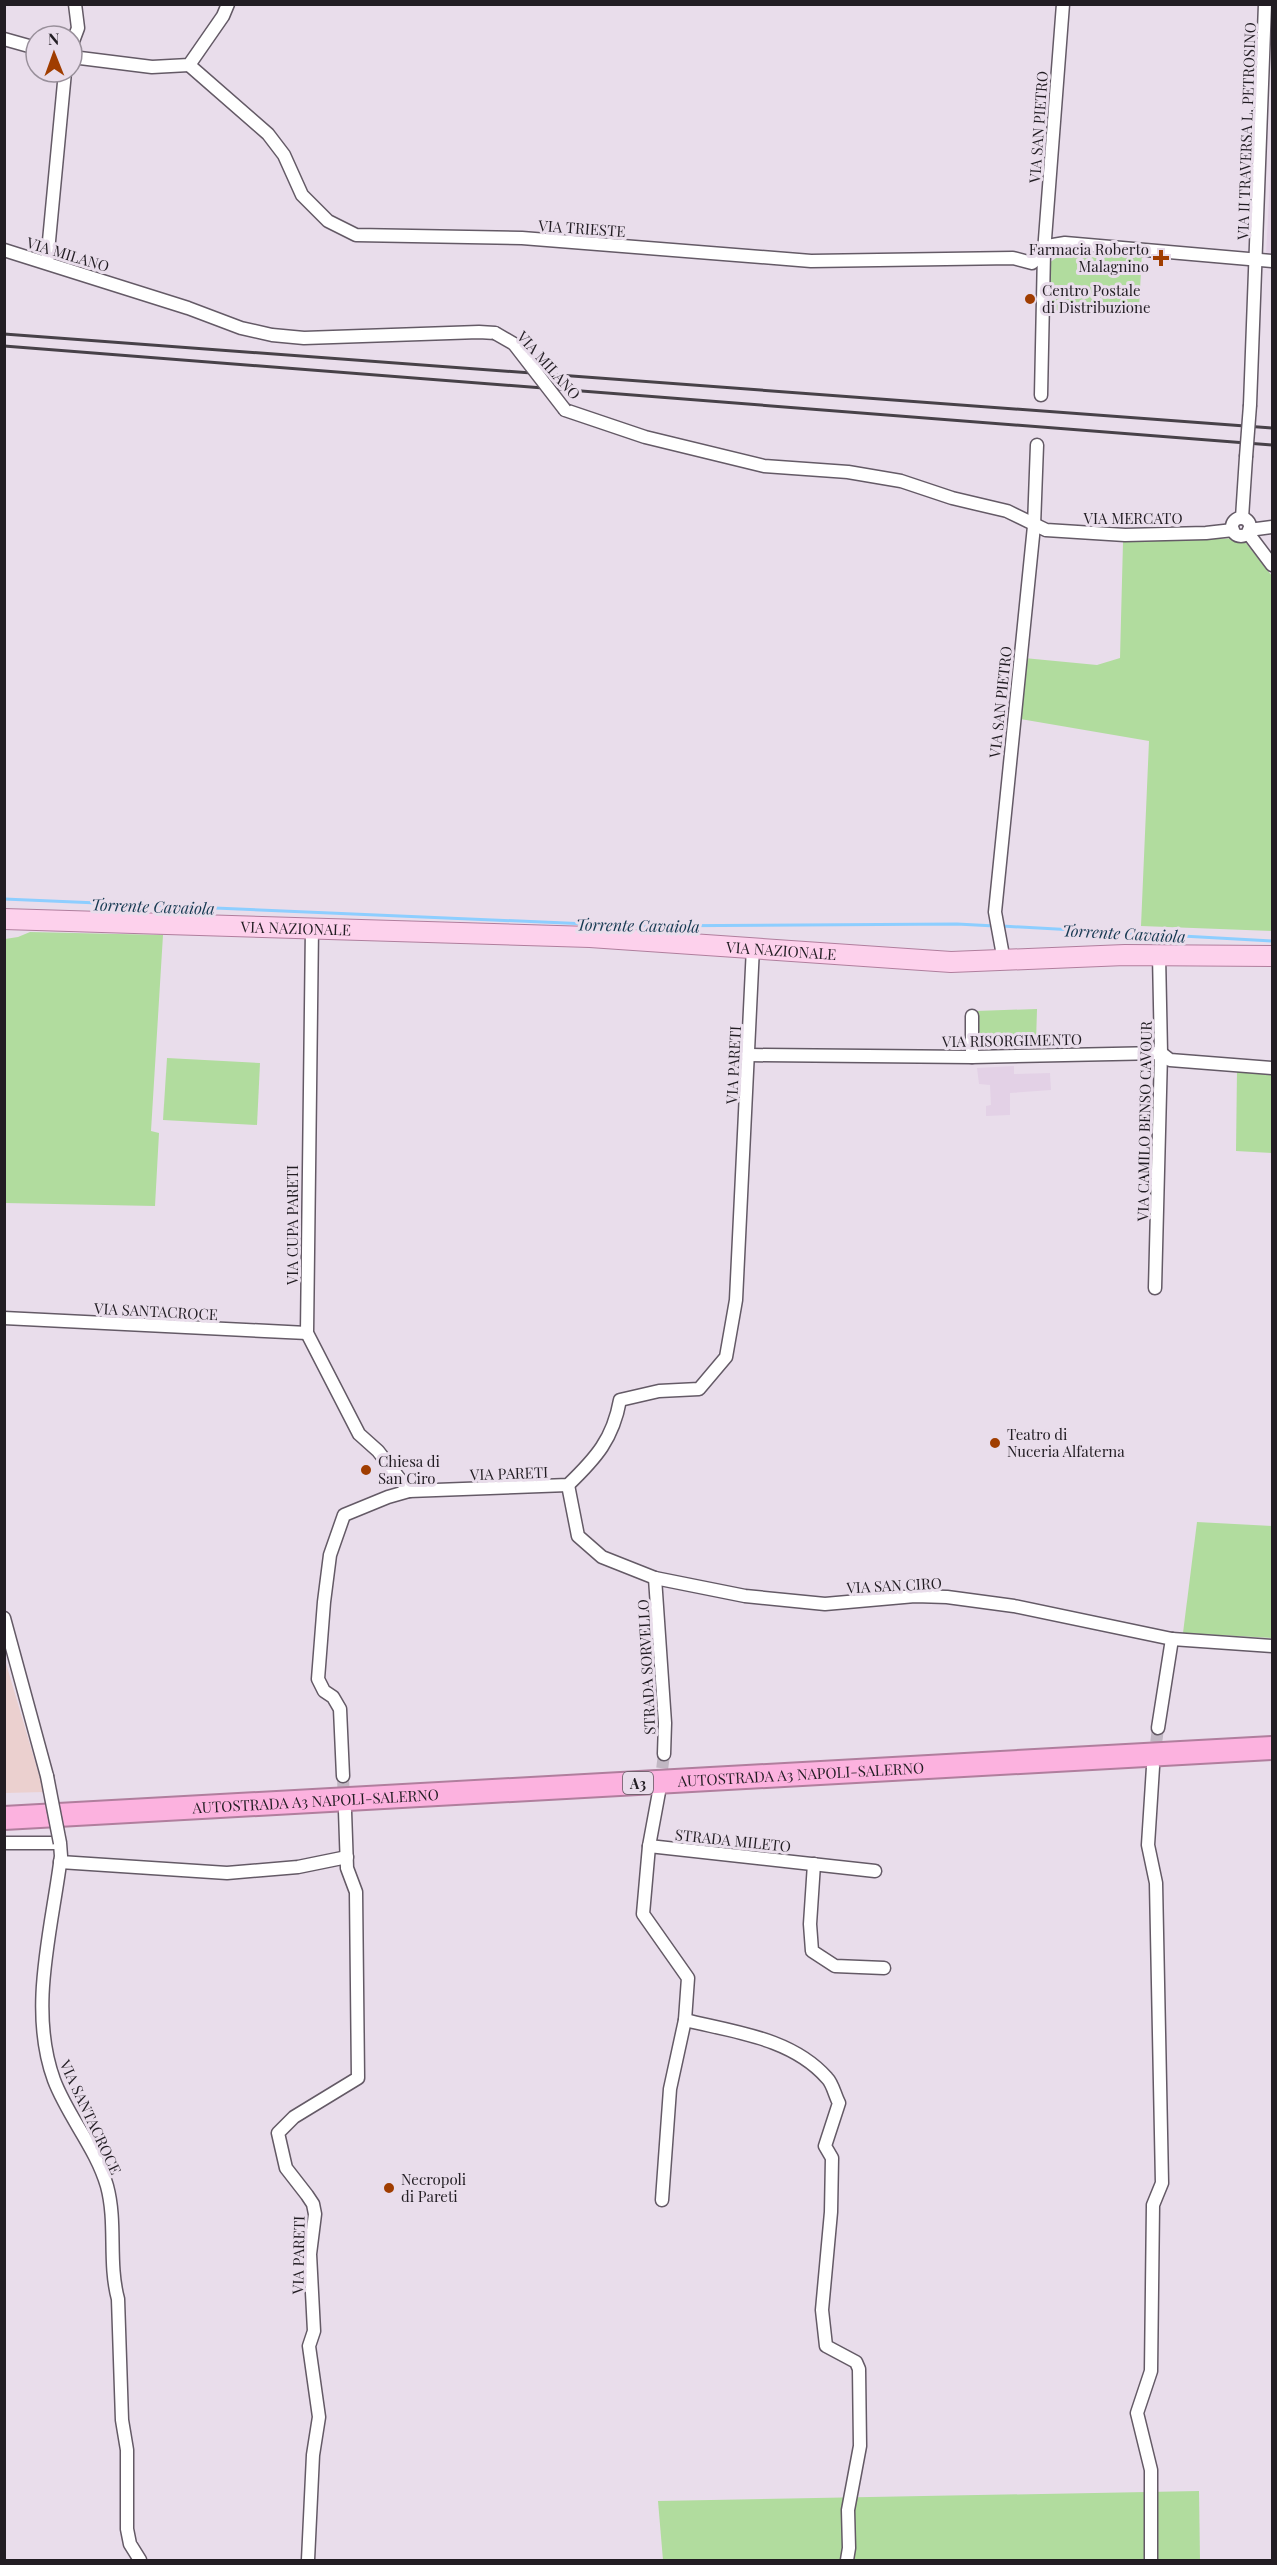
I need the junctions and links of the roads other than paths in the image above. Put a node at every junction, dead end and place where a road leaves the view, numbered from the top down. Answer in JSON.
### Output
{"nodes":[{"id":1,"x":75,"y":4,"type":"edge"},
{"id":2,"x":228,"y":4,"type":"edge"},
{"id":3,"x":1063,"y":4,"type":"edge"},
{"id":4,"x":1265,"y":4,"type":"edge"},
{"id":5,"x":78,"y":24,"type":"edge"},
{"id":6,"x":4,"y":39,"type":"edge"},
{"id":7,"x":24,"y":45,"type":"edge"},
{"id":8,"x":84,"y":58,"type":"edge"},
{"id":9,"x":189,"y":65,"type":"junction"},
{"id":10,"x":64,"y":84,"type":"edge"},
{"id":11,"x":4,"y":250,"type":"edge"},
{"id":12,"x":1044,"y":252,"type":"junction"},
{"id":13,"x":1256,"y":259,"type":"junction"},
{"id":14,"x":1272,"y":261,"type":"edge"},
{"id":15,"x":47,"y":262,"type":"junction"},
{"id":16,"x":1041,"y":395,"type":"dead end"},
{"id":17,"x":1036,"y":445,"type":"dead end"},
{"id":18,"x":1242,"y":518,"type":"junction"},
{"id":19,"x":1034,"y":526,"type":"junction"},
{"id":20,"x":1272,"y":528,"type":"edge"},
{"id":21,"x":1233,"y":530,"type":"junction"},
{"id":22,"x":1249,"y":532,"type":"junction"},
{"id":23,"x":1272,"y":565,"type":"edge"},
{"id":24,"x":4,"y":919,"type":"edge"},
{"id":25,"x":312,"y":927,"type":"junction"},
{"id":26,"x":753,"y":947,"type":"junction"},
{"id":27,"x":1002,"y":952,"type":"junction"},
{"id":28,"x":1159,"y":956,"type":"junction"},
{"id":29,"x":1272,"y":956,"type":"edge"},
{"id":30,"x":972,"y":1016,"type":"dead end"},
{"id":31,"x":1161,"y":1053,"type":"junction"},
{"id":32,"x":749,"y":1055,"type":"junction"},
{"id":33,"x":972,"y":1057,"type":"junction"},
{"id":34,"x":1272,"y":1068,"type":"edge"},
{"id":35,"x":1155,"y":1288,"type":"dead end"},
{"id":36,"x":4,"y":1318,"type":"edge"},
{"id":37,"x":307,"y":1333,"type":"junction"},
{"id":38,"x":568,"y":1485,"type":"junction"},
{"id":39,"x":409,"y":1491,"type":"junction"},
{"id":40,"x":656,"y":1578,"type":"junction"},
{"id":41,"x":4,"y":1618,"type":"edge"},
{"id":42,"x":1172,"y":1639,"type":"junction"},
{"id":43,"x":1272,"y":1646,"type":"edge"},
{"id":44,"x":1158,"y":1728,"type":"tunnel mouth"},
{"id":45,"x":1272,"y":1733,"type":"edge"},
{"id":46,"x":1272,"y":1748,"type":"edge"},
{"id":47,"x":664,"y":1754,"type":"tunnel mouth"},
{"id":48,"x":1153,"y":1767,"type":"tunnel mouth"},
{"id":49,"x":343,"y":1776,"type":"tunnel mouth"},
{"id":50,"x":659,"y":1792,"type":"tunnel mouth"},
{"id":51,"x":4,"y":1803,"type":"edge"},
{"id":52,"x":345,"y":1811,"type":"tunnel mouth"},
{"id":53,"x":4,"y":1818,"type":"edge"},
{"id":54,"x":4,"y":1843,"type":"edge"},
{"id":55,"x":60,"y":1843,"type":"junction"},
{"id":56,"x":649,"y":1846,"type":"junction"},
{"id":57,"x":347,"y":1857,"type":"junction"},
{"id":58,"x":60,"y":1862,"type":"junction"},
{"id":59,"x":814,"y":1864,"type":"junction"},
{"id":60,"x":875,"y":1871,"type":"dead end"},
{"id":61,"x":885,"y":1968,"type":"dead end"},
{"id":62,"x":685,"y":2020,"type":"junction"},
{"id":63,"x":662,"y":2200,"type":"dead end"},
{"id":64,"x":140,"y":2560,"type":"edge"},
{"id":65,"x":308,"y":2560,"type":"edge"},
{"id":66,"x":847,"y":2560,"type":"edge"},
{"id":67,"x":1151,"y":2560,"type":"edge"}],
"edges":[{"from":1,"to":5,"type":"street"},
{"from":2,"to":9,"type":"street"},
{"from":3,"to":12,"type":"street","name":"VIA SAN PIETRO"},
{"from":4,"to":13,"type":"street","name":"VIA II TRAVERSA L. PETROSINO"},
{"from":6,"to":7,"type":"street"},
{"from":8,"to":9,"type":"street"},
{"from":9,"to":12,"type":"street","name":"VIA TRIESTE"},
{"from":10,"to":15,"type":"street"},
{"from":11,"to":15,"type":"street","name":"VIA MILANO"},
{"from":12,"to":13,"type":"street","name":"VIA TRIESTE"},
{"from":12,"to":16,"type":"street","name":"VIA SAN PIETRO"},
{"from":13,"to":14,"type":"street","name":"VIA TRIESTE"},
{"from":13,"to":18,"type":"street","name":"VIA II TRAVERSA L. PETROSINO","bridge":true},
{"from":15,"to":19,"type":"street","name":"VIA MILANO","bridge":true},
{"from":17,"to":19,"type":"street","name":"VIA SAN PIETRO"},
{"from":18,"to":21,"type":"street"},
{"from":18,"to":22,"type":"street"},
{"from":19,"to":21,"type":"street","name":"VIA MERCATO"},
{"from":19,"to":27,"type":"street","name":"VIA SAN PIETRO"},
{"from":20,"to":22,"type":"street"},
{"from":21,"to":22,"type":"street"},
{"from":22,"to":23,"type":"street"},
{"from":24,"to":25,"type":"main road","name":"VIA NAZIONALE"},
{"from":25,"to":26,"type":"main road","name":"VIA NAZIONALE"},
{"from":25,"to":37,"type":"street","name":"VIA CUPA PARETI"},
{"from":26,"to":27,"type":"main road","name":"VIA NAZIONALE"},
{"from":26,"to":32,"type":"street","name":"VIA PARETI"},
{"from":27,"to":28,"type":"main road","name":"VIA NAZIONALE"},
{"from":28,"to":29,"type":"main road","name":"VIA NAZIONALE"},
{"from":28,"to":31,"type":"street","name":"VIA CAMILO BENSO CAVOUR"},
{"from":30,"to":33,"type":"street"},
{"from":31,"to":33,"type":"street","name":"VIA RISORGIMENTO"},
{"from":31,"to":34,"type":"street","name":"VIA RISORGIMENTO"},
{"from":31,"to":35,"type":"street","name":"VIA CAMILO BENSO CAVOUR"},
{"from":32,"to":33,"type":"street","name":"VIA RISORGIMENTO"},
{"from":32,"to":38,"type":"street","name":"VIA PARETI"},
{"from":36,"to":37,"type":"street","name":"VIA SANTACROCE"},
{"from":37,"to":39,"type":"street","name":"VIA CUPA PARETI"},
{"from":38,"to":39,"type":"street","name":"VIA PARETI"},
{"from":38,"to":40,"type":"street","name":"VIA SAN CIRO"},
{"from":39,"to":49,"type":"street","name":"VIA PARETI"},
{"from":40,"to":42,"type":"street","name":"VIA SAN CIRO"},
{"from":40,"to":47,"type":"street","name":"STRADA SORVELLO"},
{"from":41,"to":55,"type":"street","name":"VIA SANTACROCE","bridge":true},
{"from":42,"to":43,"type":"street","name":"VIA SAN CIRO"},
{"from":42,"to":44,"type":"street"},
{"from":45,"to":51,"type":"highway","name":"AUTOSTRADA A3 NAPOLI-SALERNO","number":"A3"},
{"from":46,"to":53,"type":"highway","name":"AUTOSTRADA A3 NAPOLI-SALERNO","number":"A3"},
{"from":48,"to":67,"type":"street"},
{"from":50,"to":56,"type":"street"},
{"from":52,"to":57,"type":"street","name":"VIA PARETI"},
{"from":54,"to":55,"type":"street"},
{"from":55,"to":58,"type":"street","name":"VIA SANTACROCE"},
{"from":56,"to":59,"type":"street","name":"STRADA MILETO"},
{"from":56,"to":62,"type":"street"},
{"from":57,"to":58,"type":"street"},
{"from":57,"to":65,"type":"street","name":"VIA PARETI"},
{"from":58,"to":64,"type":"street","name":"VIA SANTACROCE"},
{"from":59,"to":60,"type":"street","name":"STRADA MILETO"},
{"from":59,"to":61,"type":"street"},
{"from":62,"to":63,"type":"street"},
{"from":62,"to":66,"type":"street"}]}
